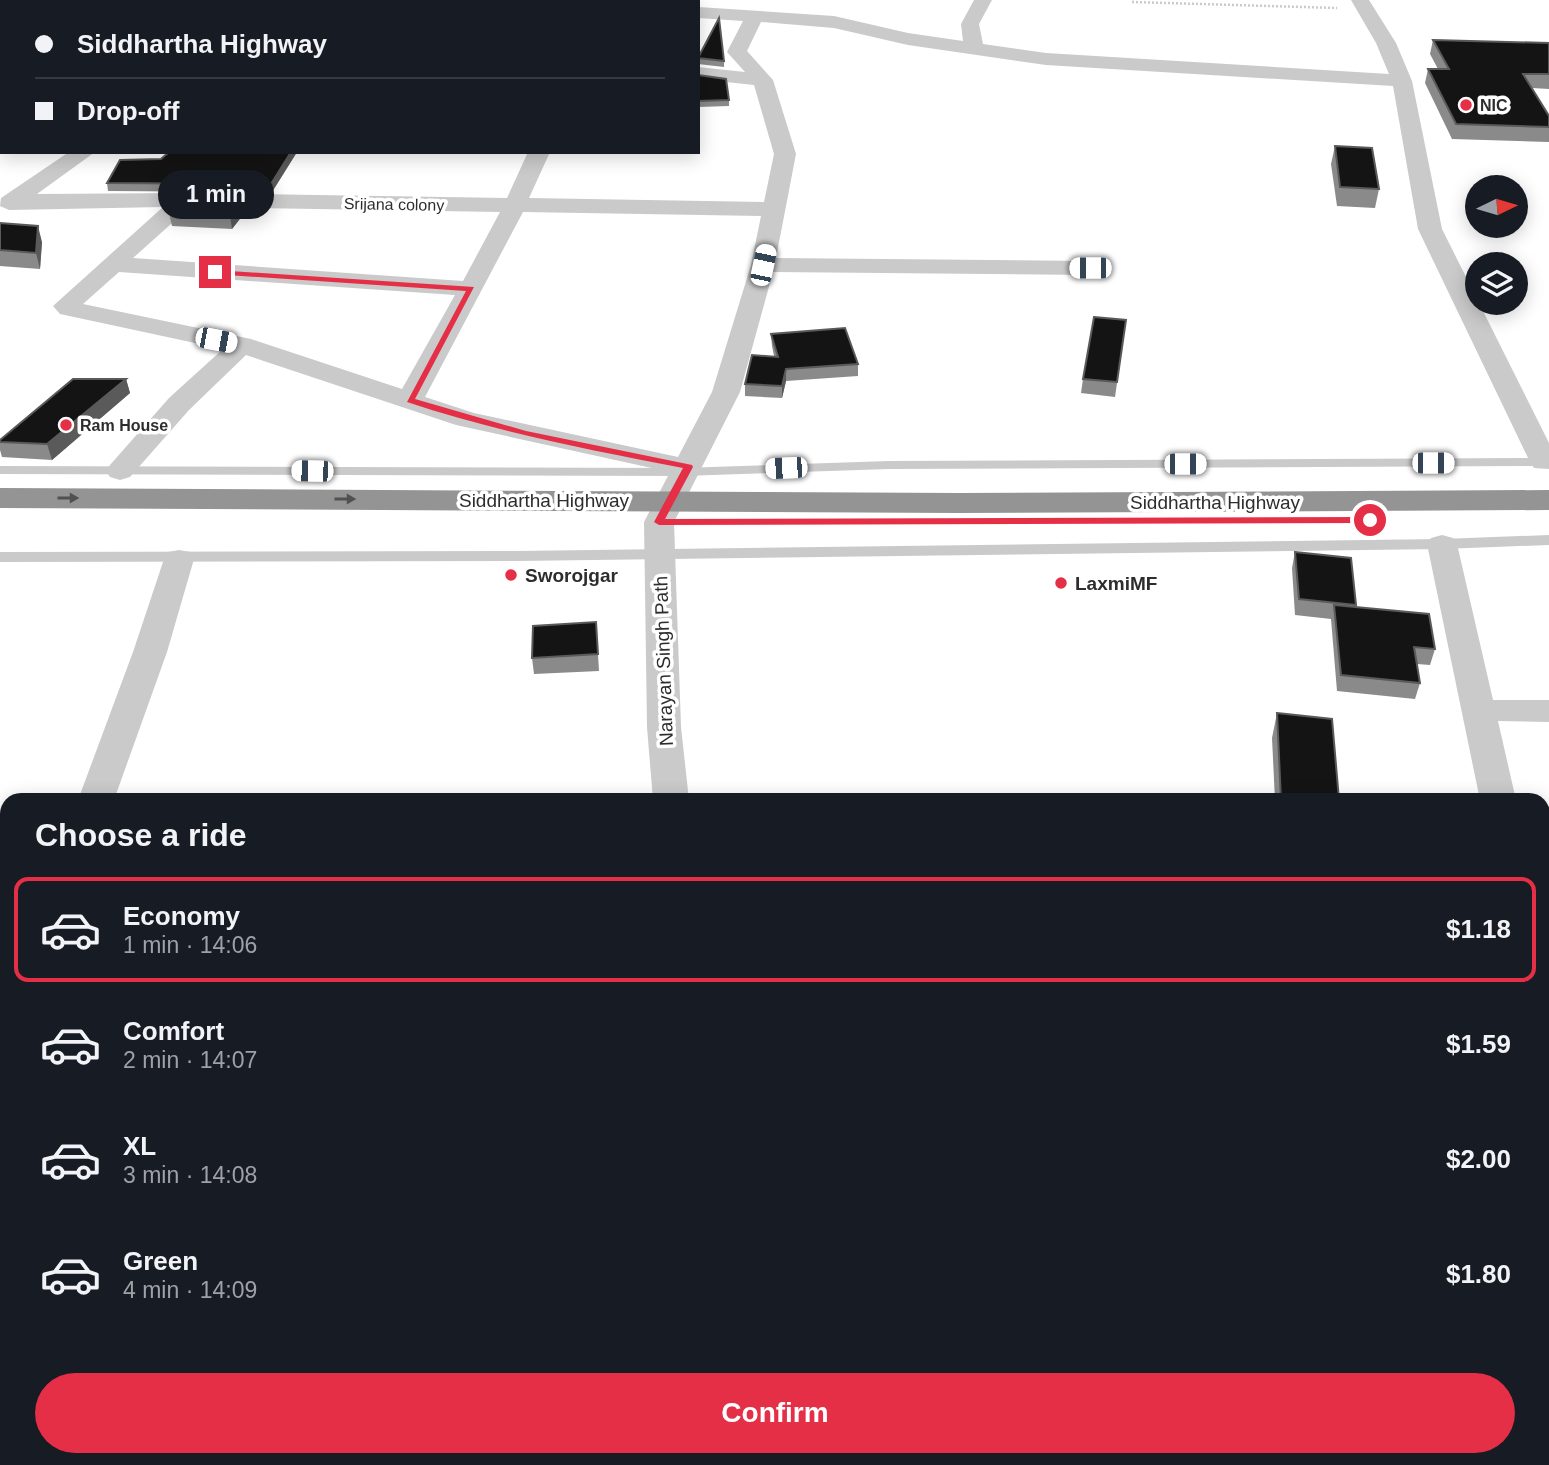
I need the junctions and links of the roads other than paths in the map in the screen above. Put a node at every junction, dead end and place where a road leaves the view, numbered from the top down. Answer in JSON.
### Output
{"nodes":[{"id":1,"x":983,"y":0,"type":"edge"},
{"id":2,"x":1363,"y":5,"type":"edge"},
{"id":3,"x":700,"y":12,"type":"edge"},
{"id":4,"x":755,"y":16,"type":"junction"},
{"id":5,"x":974,"y":50,"type":"junction"},
{"id":6,"x":700,"y":73,"type":"edge"},
{"id":7,"x":763,"y":80,"type":"junction"},
{"id":8,"x":1402,"y":80,"type":"junction"},
{"id":9,"x":81,"y":154,"type":"edge"},
{"id":10,"x":538,"y":154,"type":"edge"},
{"id":11,"x":184,"y":200,"type":"junction"},
{"id":12,"x":6,"y":205,"type":"edge"},
{"id":13,"x":515,"y":205,"type":"junction"},
{"id":14,"x":774,"y":209,"type":"junction"},
{"id":15,"x":113,"y":264,"type":"junction"},
{"id":16,"x":763,"y":265,"type":"junction"},
{"id":17,"x":1090,"y":268,"type":"dead end"},
{"id":18,"x":471,"y":289,"type":"junction"},
{"id":19,"x":242,"y":345,"type":"junction"},
{"id":20,"x":410,"y":400,"type":"junction"},
{"id":21,"x":1546,"y":462,"type":"edge"},
{"id":22,"x":0,"y":470,"type":"edge"},
{"id":23,"x":120,"y":471,"type":"junction"},
{"id":24,"x":0,"y":498,"type":"edge"},
{"id":25,"x":1549,"y":500,"type":"edge"},
{"id":26,"x":672,"y":503,"type":"junction"},
{"id":27,"x":1549,"y":519,"type":"edge"},
{"id":28,"x":0,"y":523,"type":"edge"},
{"id":29,"x":1549,"y":540,"type":"edge"},
{"id":30,"x":1442,"y":544,"type":"junction"},
{"id":31,"x":0,"y":557,"type":"edge"},
{"id":32,"x":179,"y":559,"type":"junction"},
{"id":33,"x":1478,"y":710,"type":"junction"},
{"id":34,"x":1549,"y":711,"type":"edge"},
{"id":35,"x":99,"y":793,"type":"edge"},
{"id":36,"x":670,"y":793,"type":"edge"},
{"id":37,"x":1496,"y":793,"type":"edge"}],
"edges":[{"from":1,"to":5,"type":"street"},
{"from":2,"to":8,"type":"street"},
{"from":3,"to":4,"type":"street"},
{"from":4,"to":5,"type":"street"},
{"from":4,"to":7,"type":"street"},
{"from":5,"to":8,"type":"street"},
{"from":6,"to":7,"type":"street"},
{"from":7,"to":14,"type":"street"},
{"from":8,"to":21,"type":"street"},
{"from":9,"to":12,"type":"street"},
{"from":10,"to":13,"type":"street"},
{"from":11,"to":12,"type":"street","name":"Srijana colony"},
{"from":11,"to":13,"type":"street","name":"Srijana colony"},
{"from":11,"to":15,"type":"street"},
{"from":13,"to":14,"type":"street","name":"Srijana colony"},
{"from":13,"to":18,"type":"street"},
{"from":14,"to":16,"type":"street"},
{"from":15,"to":18,"type":"street"},
{"from":15,"to":19,"type":"street"},
{"from":16,"to":17,"type":"street"},
{"from":16,"to":26,"type":"street"},
{"from":18,"to":20,"type":"street"},
{"from":19,"to":20,"type":"street"},
{"from":19,"to":23,"type":"street"},
{"from":20,"to":26,"type":"street"},
{"from":21,"to":26,"type":"lane"},
{"from":22,"to":23,"type":"lane"},
{"from":23,"to":26,"type":"lane"},
{"from":24,"to":26,"type":"highway","name":"Siddhartha Highway","one_way":true},
{"from":25,"to":26,"type":"highway","name":"Siddhartha Highway"},
{"from":26,"to":27,"type":"highway","name":"Siddhartha Highway"},
{"from":26,"to":28,"type":"highway","name":"Siddhartha Highway"},
{"from":26,"to":30,"type":"lane"},
{"from":26,"to":32,"type":"lane"},
{"from":26,"to":36,"type":"street","name":"Narayan Singh Path"},
{"from":29,"to":30,"type":"lane"},
{"from":30,"to":33,"type":"street"},
{"from":31,"to":32,"type":"lane"},
{"from":32,"to":35,"type":"street"},
{"from":33,"to":34,"type":"street"},
{"from":33,"to":37,"type":"street"}]}
